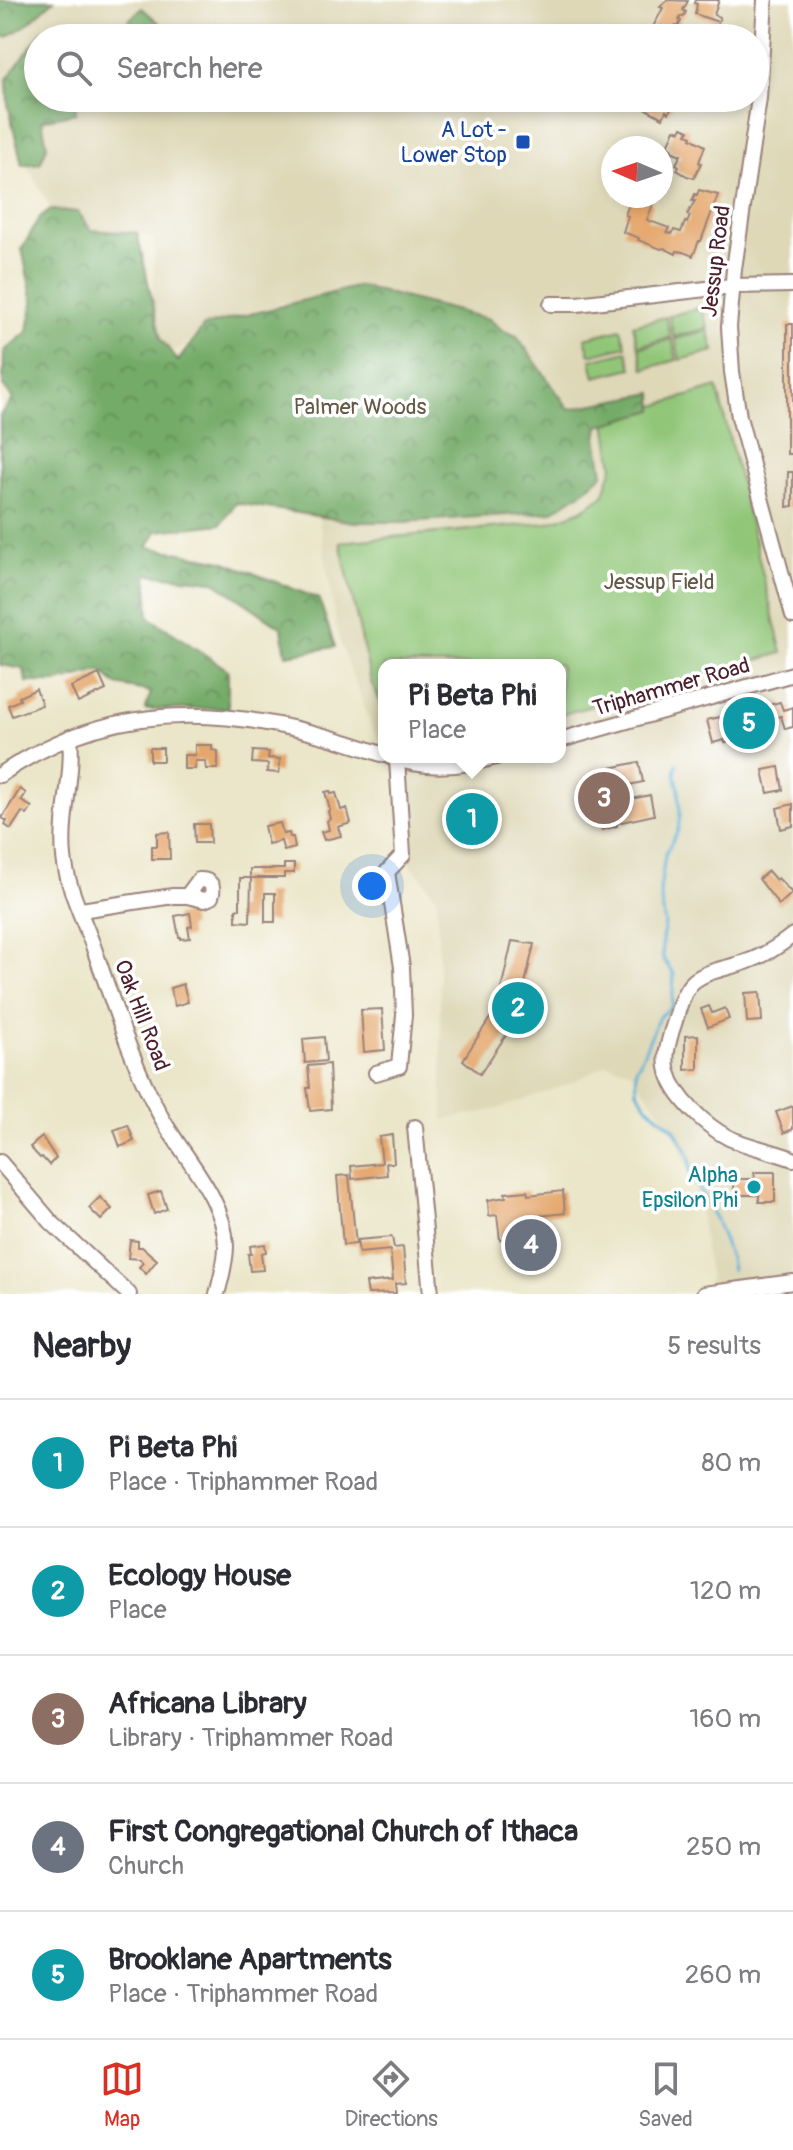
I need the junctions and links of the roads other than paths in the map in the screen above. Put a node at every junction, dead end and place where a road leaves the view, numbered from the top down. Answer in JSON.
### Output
{"nodes":[{"id":1,"x":765,"y":0,"type":"edge"},
{"id":2,"x":764,"y":24,"type":"edge"},
{"id":3,"x":757,"y":112,"type":"edge"},
{"id":4,"x":793,"y":285,"type":"edge"},
{"id":5,"x":732,"y":286,"type":"junction"},
{"id":6,"x":551,"y":304,"type":"dead end"},
{"id":7,"x":793,"y":616,"type":"edge"},
{"id":8,"x":793,"y":674,"type":"edge"},
{"id":9,"x":70,"y":737,"type":"junction"},
{"id":10,"x":566,"y":738,"type":"edge"},
{"id":11,"x":378,"y":753,"type":"edge"},
{"id":12,"x":391,"y":763,"type":"edge"},
{"id":13,"x":420,"y":763,"type":"edge"},
{"id":14,"x":472,"y":763,"type":"edge"},
{"id":15,"x":0,"y":775,"type":"edge"},
{"id":16,"x":187,"y":896,"type":"dead end"},
{"id":17,"x":81,"y":910,"type":"junction"},
{"id":18,"x":793,"y":935,"type":"edge"},
{"id":19,"x":376,"y":1073,"type":"dead end"},
{"id":20,"x":415,"y":1127,"type":"dead end"},
{"id":21,"x":793,"y":1159,"type":"edge"},
{"id":22,"x":0,"y":1162,"type":"edge"},
{"id":23,"x":793,"y":1282,"type":"edge"},
{"id":24,"x":129,"y":1294,"type":"edge"},
{"id":25,"x":217,"y":1294,"type":"edge"},
{"id":26,"x":431,"y":1294,"type":"edge"},
{"id":27,"x":704,"y":1294,"type":"edge"}],
"edges":[{"from":1,"to":2,"type":"street","name":"Jessup Road"},
{"from":3,"to":5,"type":"street","name":"Jessup Road"},
{"from":4,"to":5,"type":"street"},
{"from":5,"to":6,"type":"street"},
{"from":5,"to":7,"type":"street","name":"Jessup Road"},
{"from":8,"to":10,"type":"street","name":"Triphammer Road"},
{"from":9,"to":11,"type":"street"},
{"from":9,"to":15,"type":"street"},
{"from":9,"to":17,"type":"street","name":"Oak Hill Road"},
{"from":12,"to":19,"type":"street"},
{"from":13,"to":14,"type":"street"},
{"from":16,"to":17,"type":"street"},
{"from":17,"to":25,"type":"street","name":"Oak Hill Road"},
{"from":18,"to":21,"type":"street"},
{"from":20,"to":26,"type":"street"},
{"from":22,"to":24,"type":"street"},
{"from":23,"to":27,"type":"street"}]}
